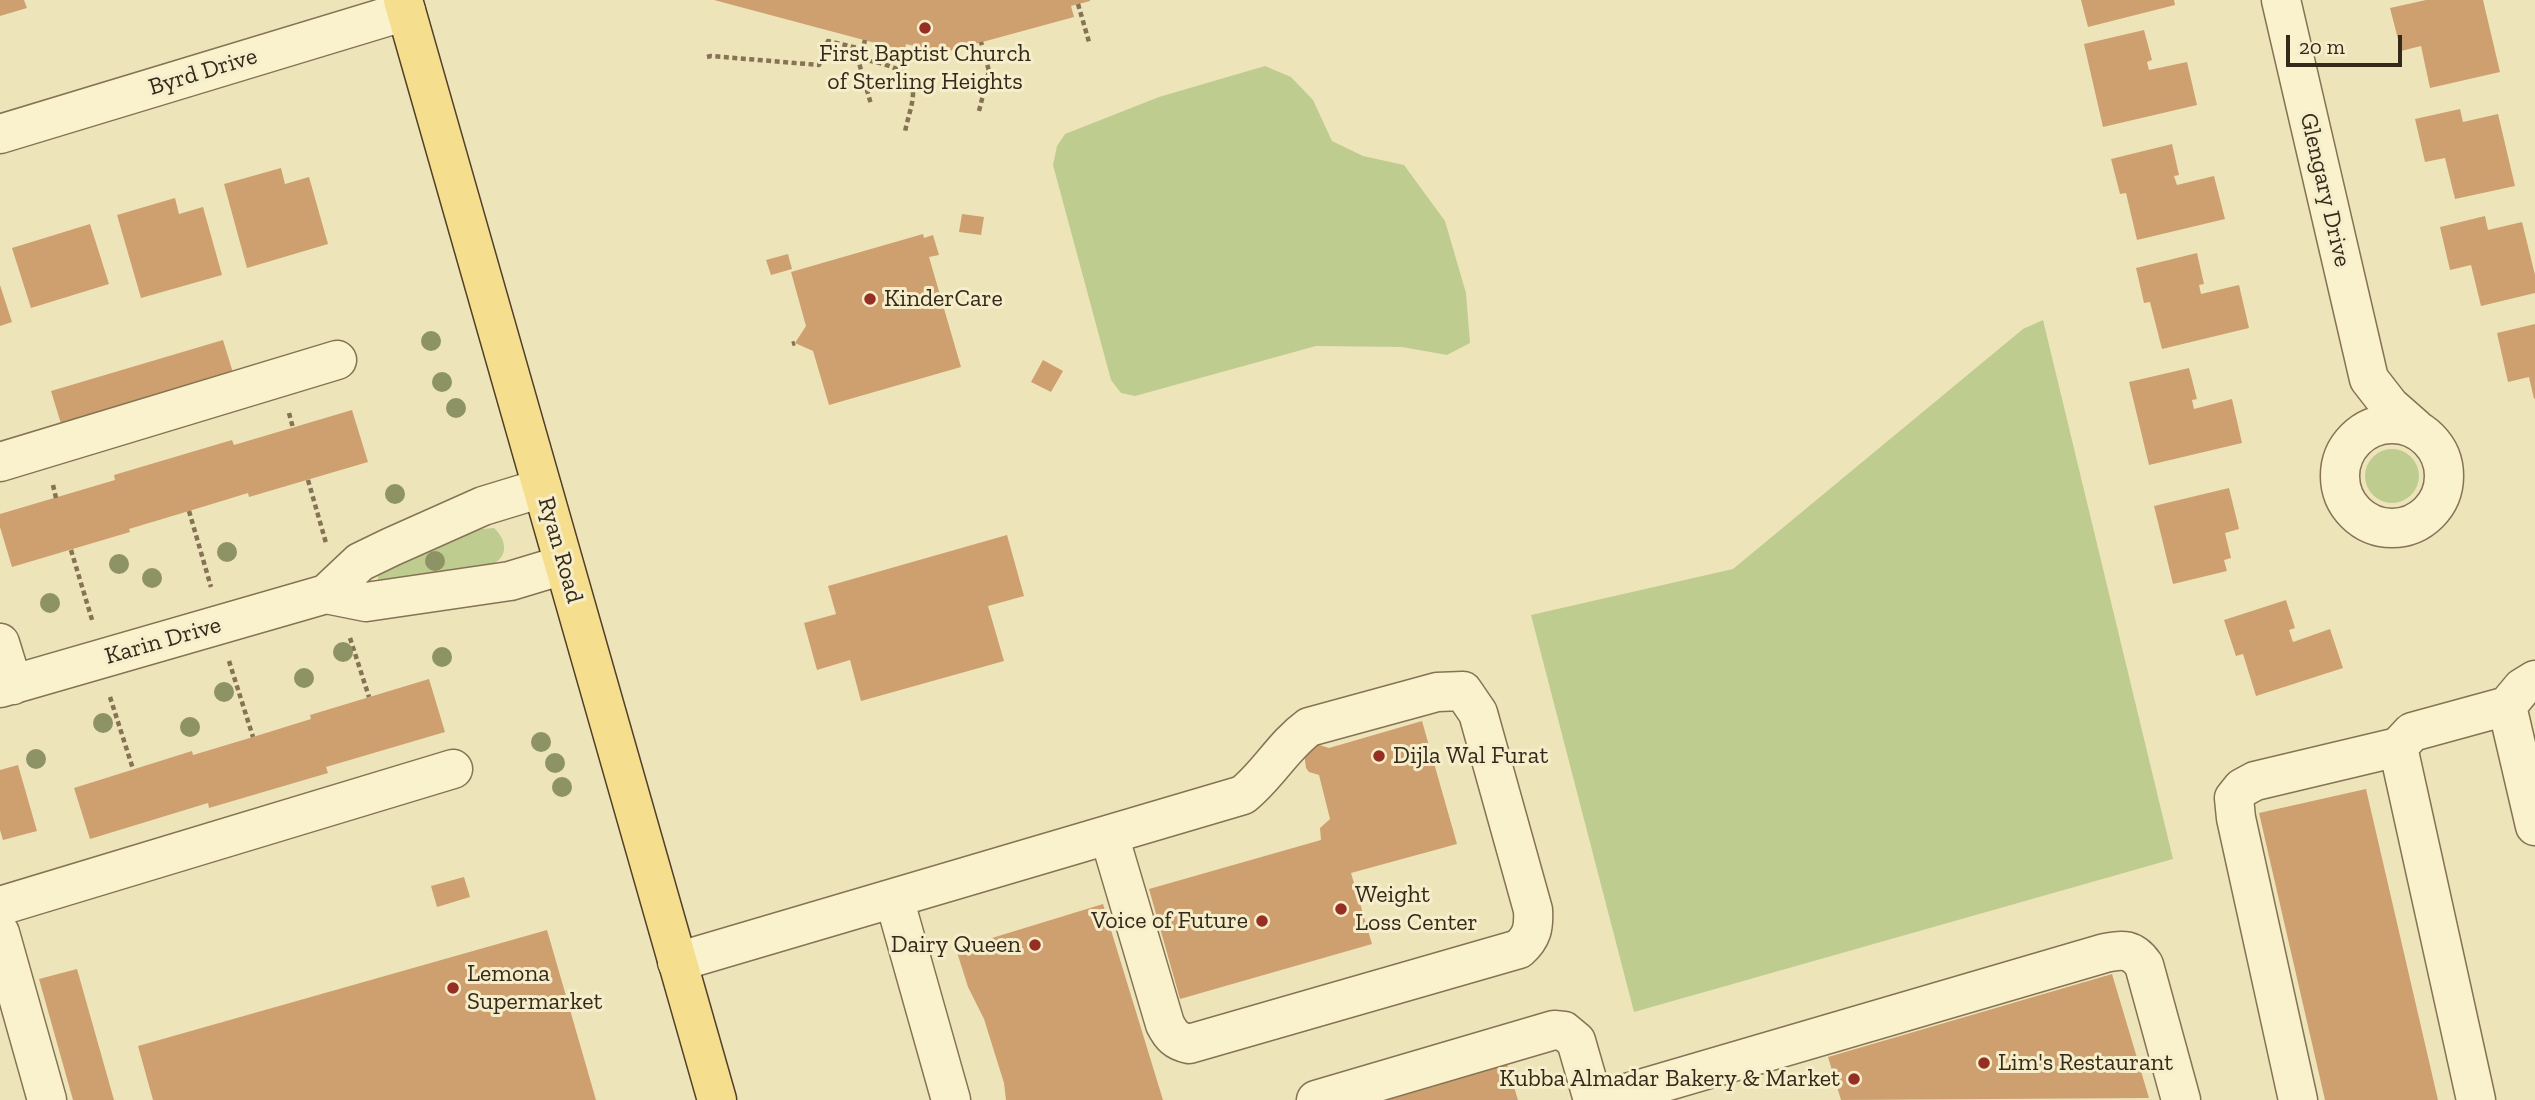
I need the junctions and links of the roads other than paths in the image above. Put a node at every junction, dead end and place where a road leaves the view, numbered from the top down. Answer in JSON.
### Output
{"nodes":[{"id":1,"x":2281,"y":0,"type":"edge"},
{"id":2,"x":404,"y":5,"type":"edge"},
{"id":3,"x":0,"y":134,"type":"edge"},
{"id":4,"x":337,"y":360,"type":"dead end"},
{"id":5,"x":2369,"y":379,"type":"junction"},
{"id":6,"x":2415,"y":428,"type":"junction"},
{"id":7,"x":2351,"y":443,"type":"junction"},
{"id":8,"x":0,"y":462,"type":"edge"},
{"id":9,"x":542,"y":488,"type":"junction"},
{"id":10,"x":563,"y":565,"type":"junction"},
{"id":11,"x":326,"y":594,"type":"junction"},
{"id":12,"x":0,"y":643,"type":"edge"},
{"id":13,"x":2535,"y":680,"type":"edge"},
{"id":14,"x":6,"y":686,"type":"edge"},
{"id":15,"x":2507,"y":706,"type":"junction"},
{"id":16,"x":2398,"y":747,"type":"junction"},
{"id":17,"x":453,"y":769,"type":"dead end"},
{"id":18,"x":2535,"y":826,"type":"edge"},
{"id":19,"x":1109,"y":835,"type":"junction"},
{"id":20,"x":894,"y":898,"type":"junction"},
{"id":21,"x":0,"y":906,"type":"edge"},
{"id":22,"x":0,"y":933,"type":"edge"},
{"id":23,"x":677,"y":962,"type":"junction"},
{"id":24,"x":47,"y":1100,"type":"edge"},
{"id":25,"x":717,"y":1100,"type":"edge"},
{"id":26,"x":951,"y":1100,"type":"edge"},
{"id":27,"x":1315,"y":1100,"type":"edge"},
{"id":28,"x":1592,"y":1100,"type":"edge"},
{"id":29,"x":1603,"y":1100,"type":"edge"},
{"id":30,"x":2181,"y":1100,"type":"edge"},
{"id":31,"x":2298,"y":1100,"type":"edge"},
{"id":32,"x":2476,"y":1100,"type":"edge"}],
"edges":[{"from":1,"to":5,"type":"street","name":"Glengary Drive"},
{"from":2,"to":3,"type":"street","name":"Byrd Drive"},
{"from":2,"to":9,"type":"main road","name":"Ryan Road"},
{"from":4,"to":8,"type":"street"},
{"from":5,"to":6,"type":"street","name":"Glengary Drive"},
{"from":5,"to":7,"type":"street","name":"Glengary Drive"},
{"from":6,"to":7,"type":"street"},
{"from":6,"to":7,"type":"street","name":"Glengary Drive"},
{"from":9,"to":10,"type":"main road","name":"Ryan Road"},
{"from":9,"to":11,"type":"street","name":"Karin Drive"},
{"from":10,"to":11,"type":"street","name":"Karin Drive"},
{"from":10,"to":23,"type":"main road","name":"Ryan Road"},
{"from":11,"to":14,"type":"street","name":"Karin Drive"},
{"from":12,"to":14,"type":"street"},
{"from":13,"to":15,"type":"street"},
{"from":15,"to":16,"type":"street"},
{"from":15,"to":18,"type":"street"},
{"from":16,"to":31,"type":"street"},
{"from":16,"to":32,"type":"street"},
{"from":17,"to":21,"type":"street"},
{"from":19,"to":19,"type":"street"},
{"from":19,"to":20,"type":"street"},
{"from":20,"to":23,"type":"street"},
{"from":20,"to":26,"type":"street"},
{"from":22,"to":24,"type":"street"},
{"from":23,"to":25,"type":"main road","name":"Ryan Road"},
{"from":27,"to":28,"type":"street"},
{"from":29,"to":30,"type":"street"}]}
